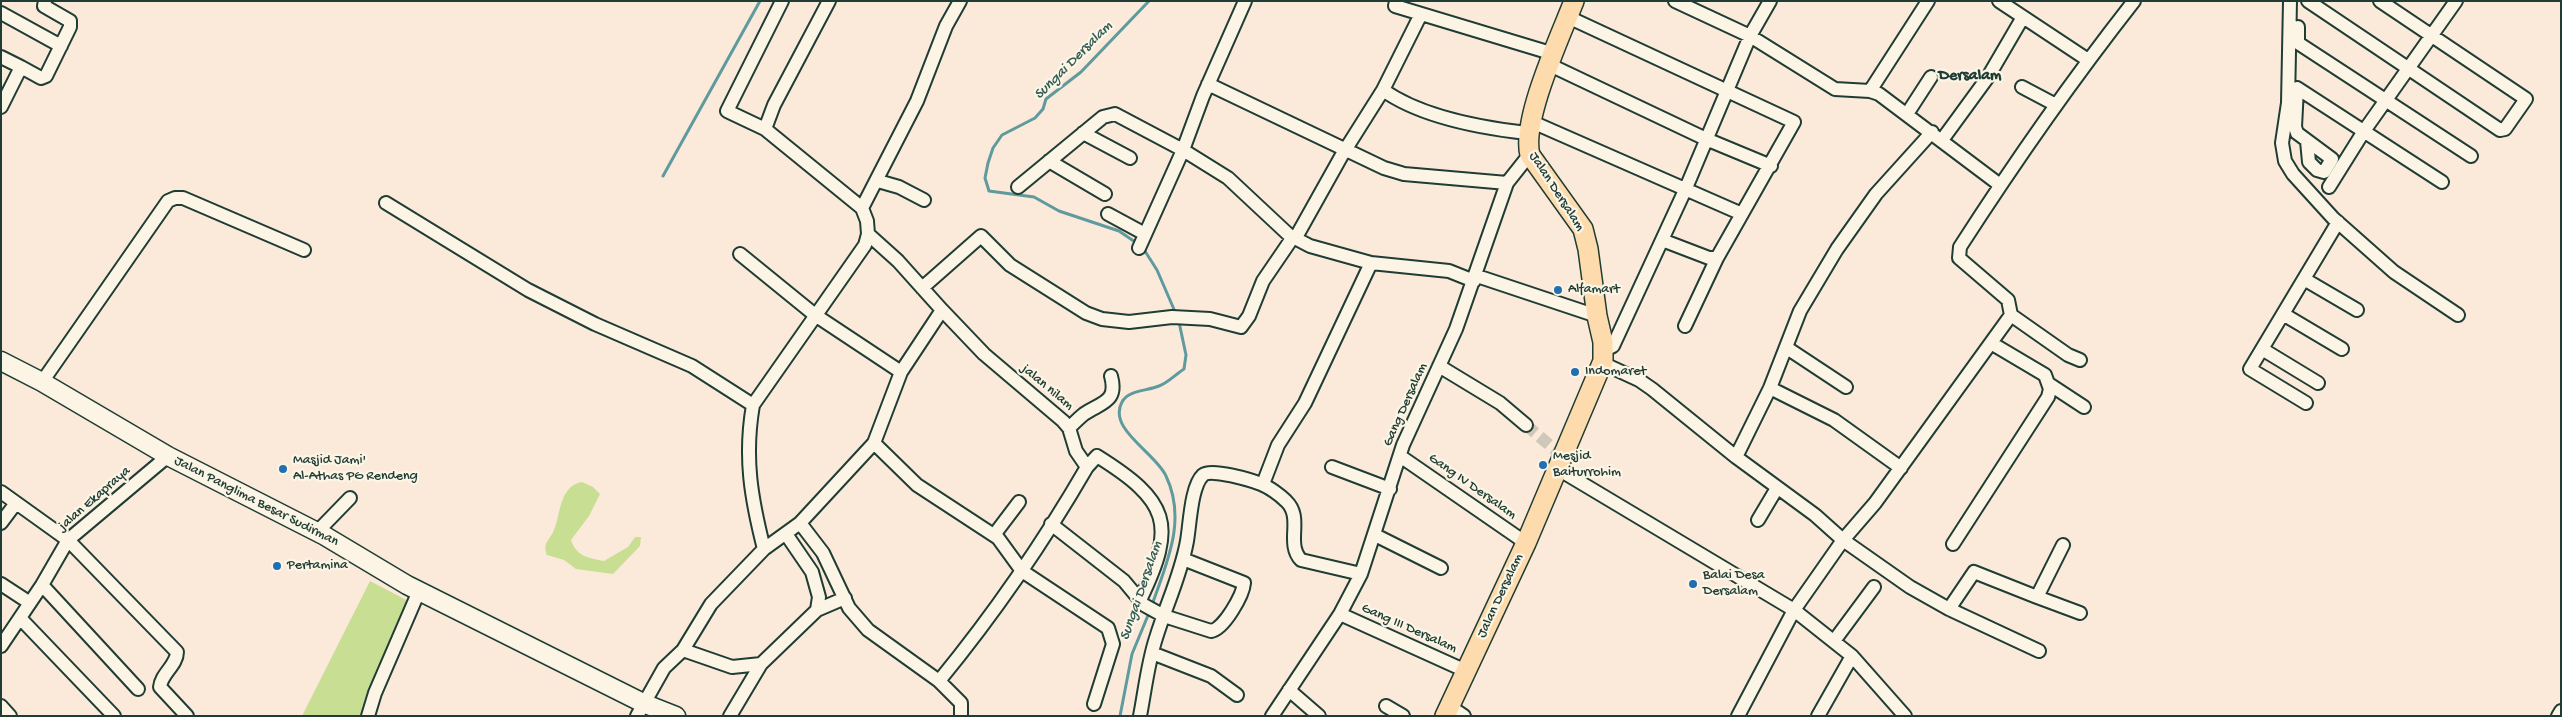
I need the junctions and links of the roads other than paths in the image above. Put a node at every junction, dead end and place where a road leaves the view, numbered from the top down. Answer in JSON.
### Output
{"nodes":[{"id":1,"x":45,"y":1,"type":"edge"},
{"id":2,"x":782,"y":1,"type":"edge"},
{"id":3,"x":829,"y":1,"type":"edge"},
{"id":4,"x":960,"y":1,"type":"edge"},
{"id":5,"x":1245,"y":1,"type":"edge"},
{"id":6,"x":1675,"y":1,"type":"edge"},
{"id":7,"x":1770,"y":1,"type":"edge"},
{"id":8,"x":1928,"y":1,"type":"edge"},
{"id":9,"x":2134,"y":1,"type":"edge"},
{"id":10,"x":2290,"y":1,"type":"edge"},
{"id":11,"x":2298,"y":1,"type":"edge"},
{"id":12,"x":2308,"y":1,"type":"edge"},
{"id":13,"x":2380,"y":1,"type":"edge"},
{"id":14,"x":2452,"y":2,"type":"edge"},
{"id":15,"x":1392,"y":3,"type":"edge"},
{"id":16,"x":2008,"y":3,"type":"edge"},
{"id":17,"x":1571,"y":9,"type":"edge"},
{"id":18,"x":1,"y":13,"type":"edge"},
{"id":19,"x":1421,"y":14,"type":"junction"},
{"id":20,"x":2023,"y":17,"type":"junction"},
{"id":21,"x":2431,"y":34,"type":"junction"},
{"id":22,"x":1750,"y":36,"type":"junction"},
{"id":23,"x":2298,"y":43,"type":"junction"},
{"id":24,"x":61,"y":46,"type":"junction"},
{"id":25,"x":1,"y":57,"type":"edge"},
{"id":26,"x":1552,"y":59,"type":"junction"},
{"id":27,"x":2088,"y":60,"type":"junction"},
{"id":28,"x":21,"y":67,"type":"junction"},
{"id":29,"x":2409,"y":67,"type":"junction"},
{"id":30,"x":1931,"y":77,"type":"dead end"},
{"id":31,"x":1208,"y":84,"type":"junction"},
{"id":32,"x":2022,"y":87,"type":"dead end"},
{"id":33,"x":2297,"y":88,"type":"junction"},
{"id":34,"x":1384,"y":90,"type":"junction"},
{"id":35,"x":1727,"y":90,"type":"junction"},
{"id":36,"x":1870,"y":91,"type":"junction"},
{"id":37,"x":2387,"y":99,"type":"junction"},
{"id":38,"x":2056,"y":105,"type":"junction"},
{"id":39,"x":1,"y":107,"type":"edge"},
{"id":40,"x":1907,"y":114,"type":"junction"},
{"id":41,"x":1529,"y":127,"type":"junction"},
{"id":42,"x":765,"y":129,"type":"junction"},
{"id":43,"x":2364,"y":131,"type":"junction"},
{"id":44,"x":1083,"y":133,"type":"junction"},
{"id":45,"x":1938,"y":136,"type":"junction"},
{"id":46,"x":1706,"y":139,"type":"junction"},
{"id":47,"x":2307,"y":141,"type":"dead end"},
{"id":48,"x":1183,"y":150,"type":"junction"},
{"id":49,"x":1345,"y":151,"type":"junction"},
{"id":50,"x":1530,"y":154,"type":"junction"},
{"id":51,"x":2471,"y":156,"type":"dead end"},
{"id":52,"x":1130,"y":158,"type":"dead end"},
{"id":53,"x":1049,"y":161,"type":"junction"},
{"id":54,"x":1771,"y":166,"type":"junction"},
{"id":55,"x":878,"y":180,"type":"junction"},
{"id":56,"x":2442,"y":182,"type":"dead end"},
{"id":57,"x":1507,"y":183,"type":"junction"},
{"id":58,"x":2000,"y":185,"type":"junction"},
{"id":59,"x":1018,"y":187,"type":"dead end"},
{"id":60,"x":2329,"y":187,"type":"dead end"},
{"id":61,"x":1686,"y":188,"type":"junction"},
{"id":62,"x":1105,"y":194,"type":"dead end"},
{"id":63,"x":924,"y":200,"type":"dead end"},
{"id":64,"x":386,"y":203,"type":"dead end"},
{"id":65,"x":862,"y":208,"type":"junction"},
{"id":66,"x":1108,"y":214,"type":"dead end"},
{"id":67,"x":1742,"y":214,"type":"junction"},
{"id":68,"x":2338,"y":222,"type":"junction"},
{"id":69,"x":868,"y":234,"type":"junction"},
{"id":70,"x":1146,"y":234,"type":"junction"},
{"id":71,"x":1294,"y":238,"type":"junction"},
{"id":72,"x":1662,"y":240,"type":"junction"},
{"id":73,"x":1139,"y":248,"type":"dead end"},
{"id":74,"x":304,"y":250,"type":"dead end"},
{"id":75,"x":740,"y":254,"type":"dead end"},
{"id":76,"x":1718,"y":258,"type":"junction"},
{"id":77,"x":1371,"y":263,"type":"junction"},
{"id":78,"x":1475,"y":278,"type":"junction"},
{"id":79,"x":2304,"y":279,"type":"junction"},
{"id":80,"x":922,"y":288,"type":"junction"},
{"id":81,"x":942,"y":310,"type":"junction"},
{"id":82,"x":2357,"y":310,"type":"dead end"},
{"id":83,"x":2283,"y":314,"type":"junction"},
{"id":84,"x":815,"y":315,"type":"junction"},
{"id":85,"x":2011,"y":315,"type":"junction"},
{"id":86,"x":2458,"y":315,"type":"dead end"},
{"id":87,"x":1597,"y":316,"type":"junction"},
{"id":88,"x":1685,"y":326,"type":"dead end"},
{"id":89,"x":1991,"y":343,"type":"junction"},
{"id":90,"x":1787,"y":348,"type":"junction"},
{"id":91,"x":2262,"y":349,"type":"junction"},
{"id":92,"x":2342,"y":349,"type":"dead end"},
{"id":93,"x":1603,"y":357,"type":"junction"},
{"id":94,"x":2080,"y":360,"type":"dead end"},
{"id":95,"x":1,"y":361,"type":"edge"},
{"id":96,"x":1439,"y":366,"type":"junction"},
{"id":97,"x":901,"y":372,"type":"junction"},
{"id":98,"x":1111,"y":376,"type":"dead end"},
{"id":99,"x":42,"y":382,"type":"junction"},
{"id":100,"x":2318,"y":383,"type":"dead end"},
{"id":101,"x":2049,"y":384,"type":"junction"},
{"id":102,"x":1846,"y":387,"type":"dead end"},
{"id":103,"x":1770,"y":388,"type":"junction"},
{"id":104,"x":2306,"y":403,"type":"dead end"},
{"id":105,"x":753,"y":405,"type":"junction"},
{"id":106,"x":2084,"y":407,"type":"dead end"},
{"id":107,"x":1526,"y":425,"type":"tunnel mouth"},
{"id":108,"x":1069,"y":428,"type":"junction"},
{"id":109,"x":874,"y":443,"type":"junction"},
{"id":110,"x":168,"y":456,"type":"junction"},
{"id":111,"x":1400,"y":456,"type":"junction"},
{"id":112,"x":1736,"y":457,"type":"junction"},
{"id":113,"x":1561,"y":460,"type":"junction"},
{"id":114,"x":1332,"y":467,"type":"dead end"},
{"id":115,"x":1086,"y":468,"type":"junction"},
{"id":116,"x":1901,"y":468,"type":"junction"},
{"id":117,"x":1263,"y":484,"type":"junction"},
{"id":118,"x":1777,"y":488,"type":"junction"},
{"id":119,"x":1390,"y":490,"type":"junction"},
{"id":120,"x":1,"y":492,"type":"edge"},
{"id":121,"x":350,"y":498,"type":"dead end"},
{"id":122,"x":1019,"y":502,"type":"dead end"},
{"id":123,"x":16,"y":503,"type":"junction"},
{"id":124,"x":1758,"y":520,"type":"dead end"},
{"id":125,"x":1,"y":523,"type":"edge"},
{"id":126,"x":800,"y":523,"type":"junction"},
{"id":127,"x":1051,"y":524,"type":"junction"},
{"id":128,"x":317,"y":532,"type":"junction"},
{"id":129,"x":786,"y":534,"type":"junction"},
{"id":130,"x":994,"y":535,"type":"junction"},
{"id":131,"x":1375,"y":535,"type":"junction"},
{"id":132,"x":68,"y":540,"type":"junction"},
{"id":133,"x":1843,"y":540,"type":"junction"},
{"id":134,"x":1526,"y":543,"type":"junction"},
{"id":135,"x":1953,"y":544,"type":"dead end"},
{"id":136,"x":2063,"y":545,"type":"dead end"},
{"id":137,"x":764,"y":549,"type":"junction"},
{"id":138,"x":1183,"y":559,"type":"junction"},
{"id":139,"x":1441,"y":568,"type":"dead end"},
{"id":140,"x":1022,"y":571,"type":"junction"},
{"id":141,"x":1361,"y":574,"type":"junction"},
{"id":142,"x":1,"y":584,"type":"edge"},
{"id":143,"x":42,"y":585,"type":"junction"},
{"id":144,"x":1874,"y":587,"type":"dead end"},
{"id":145,"x":419,"y":591,"type":"junction"},
{"id":146,"x":2037,"y":597,"type":"junction"},
{"id":147,"x":845,"y":598,"type":"junction"},
{"id":148,"x":30,"y":603,"type":"junction"},
{"id":149,"x":1151,"y":608,"type":"junction"},
{"id":150,"x":1949,"y":609,"type":"junction"},
{"id":151,"x":817,"y":610,"type":"junction"},
{"id":152,"x":1794,"y":610,"type":"junction"},
{"id":153,"x":2080,"y":613,"type":"dead end"},
{"id":154,"x":1340,"y":614,"type":"junction"},
{"id":155,"x":20,"y":618,"type":"junction"},
{"id":156,"x":1834,"y":641,"type":"junction"},
{"id":157,"x":1,"y":646,"type":"edge"},
{"id":158,"x":683,"y":650,"type":"junction"},
{"id":159,"x":2039,"y":651,"type":"dead end"},
{"id":160,"x":1152,"y":653,"type":"junction"},
{"id":161,"x":1852,"y":656,"type":"junction"},
{"id":162,"x":761,"y":664,"type":"junction"},
{"id":163,"x":1466,"y":671,"type":"junction"},
{"id":164,"x":939,"y":681,"type":"junction"},
{"id":165,"x":138,"y":689,"type":"dead end"},
{"id":166,"x":1289,"y":690,"type":"junction"},
{"id":167,"x":1237,"y":695,"type":"dead end"},
{"id":168,"x":1094,"y":704,"type":"dead end"},
{"id":169,"x":1,"y":706,"type":"edge"},
{"id":170,"x":1386,"y":706,"type":"dead end"},
{"id":171,"x":640,"y":709,"type":"edge"},
{"id":172,"x":2561,"y":711,"type":"edge"},
{"id":173,"x":1453,"y":713,"type":"edge"},
{"id":174,"x":10,"y":716,"type":"edge"},
{"id":175,"x":114,"y":716,"type":"edge"},
{"id":176,"x":187,"y":716,"type":"edge"},
{"id":177,"x":368,"y":716,"type":"edge"},
{"id":178,"x":676,"y":716,"type":"edge"},
{"id":179,"x":730,"y":716,"type":"edge"},
{"id":180,"x":961,"y":716,"type":"edge"},
{"id":181,"x":1140,"y":716,"type":"edge"},
{"id":182,"x":1272,"y":716,"type":"edge"},
{"id":183,"x":1319,"y":716,"type":"edge"},
{"id":184,"x":1404,"y":716,"type":"edge"},
{"id":185,"x":1738,"y":716,"type":"edge"},
{"id":186,"x":1818,"y":716,"type":"edge"},
{"id":187,"x":1905,"y":716,"type":"edge"},
{"id":188,"x":2558,"y":716,"type":"edge"}],
"edges":[{"from":1,"to":24,"type":"street"},
{"from":2,"to":42,"type":"street"},
{"from":3,"to":42,"type":"street"},
{"from":4,"to":55,"type":"street"},
{"from":5,"to":31,"type":"street"},
{"from":6,"to":22,"type":"street"},
{"from":7,"to":22,"type":"street"},
{"from":8,"to":36,"type":"street"},
{"from":9,"to":27,"type":"street"},
{"from":10,"to":68,"type":"street"},
{"from":11,"to":23,"type":"street"},
{"from":12,"to":29,"type":"street"},
{"from":13,"to":21,"type":"street"},
{"from":14,"to":21,"type":"street"},
{"from":15,"to":19,"type":"street"},
{"from":16,"to":20,"type":"street"},
{"from":17,"to":26,"type":"main road","name":"Jalan Dersalam"},
{"from":17,"to":35,"type":"street"},
{"from":18,"to":24,"type":"street"},
{"from":19,"to":26,"type":"street"},
{"from":19,"to":34,"type":"street"},
{"from":20,"to":27,"type":"street"},
{"from":20,"to":45,"type":"street"},
{"from":21,"to":29,"type":"street"},
{"from":21,"to":29,"type":"street"},
{"from":22,"to":35,"type":"street"},
{"from":22,"to":36,"type":"street"},
{"from":23,"to":33,"type":"street"},
{"from":23,"to":37,"type":"street"},
{"from":24,"to":28,"type":"street"},
{"from":25,"to":28,"type":"street"},
{"from":26,"to":41,"type":"main road","name":"Jalan Dersalam"},
{"from":26,"to":46,"type":"street"},
{"from":27,"to":38,"type":"street"},
{"from":28,"to":39,"type":"street"},
{"from":29,"to":37,"type":"street"},
{"from":30,"to":40,"type":"street"},
{"from":31,"to":48,"type":"street"},
{"from":31,"to":49,"type":"street"},
{"from":32,"to":38,"type":"street"},
{"from":33,"to":43,"type":"street"},
{"from":33,"to":47,"type":"street"},
{"from":34,"to":41,"type":"street"},
{"from":34,"to":49,"type":"street"},
{"from":35,"to":46,"type":"street"},
{"from":35,"to":54,"type":"street"},
{"from":36,"to":40,"type":"street"},
{"from":37,"to":43,"type":"street"},
{"from":37,"to":51,"type":"street"},
{"from":38,"to":58,"type":"street"},
{"from":40,"to":45,"type":"street"},
{"from":41,"to":50,"type":"main road","name":"Jalan Dersalam"},
{"from":41,"to":61,"type":"street"},
{"from":42,"to":65,"type":"street"},
{"from":43,"to":56,"type":"street"},
{"from":43,"to":60,"type":"street"},
{"from":44,"to":48,"type":"street"},
{"from":44,"to":52,"type":"street"},
{"from":44,"to":53,"type":"street"},
{"from":45,"to":58,"type":"street"},
{"from":45,"to":90,"type":"street"},
{"from":46,"to":54,"type":"street"},
{"from":46,"to":61,"type":"street"},
{"from":48,"to":70,"type":"street"},
{"from":48,"to":71,"type":"street"},
{"from":49,"to":57,"type":"street"},
{"from":49,"to":71,"type":"street"},
{"from":50,"to":57,"type":"street","name":"Gang Dersalam"},
{"from":50,"to":87,"type":"main road","name":"Jalan Dersalam"},
{"from":53,"to":59,"type":"street"},
{"from":53,"to":62,"type":"street"},
{"from":54,"to":67,"type":"street"},
{"from":55,"to":63,"type":"street"},
{"from":55,"to":65,"type":"street"},
{"from":57,"to":78,"type":"street","name":"Gang Dersalam"},
{"from":58,"to":85,"type":"street"},
{"from":61,"to":67,"type":"street"},
{"from":61,"to":72,"type":"street"},
{"from":64,"to":105,"type":"street"},
{"from":65,"to":69,"type":"street"},
{"from":66,"to":70,"type":"street"},
{"from":67,"to":76,"type":"street"},
{"from":68,"to":79,"type":"street"},
{"from":68,"to":86,"type":"street"},
{"from":69,"to":80,"type":"street","name":"jalan nilam"},
{"from":69,"to":84,"type":"street"},
{"from":70,"to":73,"type":"street"},
{"from":71,"to":77,"type":"street"},
{"from":71,"to":80,"type":"street"},
{"from":72,"to":76,"type":"street"},
{"from":72,"to":93,"type":"street"},
{"from":74,"to":99,"type":"street"},
{"from":75,"to":84,"type":"street"},
{"from":76,"to":88,"type":"street"},
{"from":77,"to":78,"type":"street"},
{"from":77,"to":117,"type":"street"},
{"from":78,"to":87,"type":"street"},
{"from":78,"to":96,"type":"street","name":"Gang Dersalam"},
{"from":79,"to":82,"type":"street"},
{"from":79,"to":83,"type":"street"},
{"from":80,"to":81,"type":"street","name":"jalan nilam"},
{"from":81,"to":97,"type":"street"},
{"from":81,"to":108,"type":"street","name":"jalan nilam"},
{"from":83,"to":91,"type":"street"},
{"from":83,"to":92,"type":"street"},
{"from":84,"to":97,"type":"street"},
{"from":84,"to":105,"type":"street"},
{"from":85,"to":89,"type":"street"},
{"from":85,"to":94,"type":"street"},
{"from":87,"to":93,"type":"main road","name":"Jalan Dersalam"},
{"from":89,"to":101,"type":"street"},
{"from":89,"to":116,"type":"street"},
{"from":90,"to":102,"type":"street"},
{"from":90,"to":103,"type":"street"},
{"from":91,"to":100,"type":"street"},
{"from":91,"to":104,"type":"street"},
{"from":93,"to":112,"type":"street"},
{"from":93,"to":113,"type":"main road","name":"Jalan Dersalam"},
{"from":95,"to":99,"type":"main road","name":"Jalan Panglima Besar Sudirman"},
{"from":96,"to":107,"type":"street"},
{"from":96,"to":111,"type":"street","name":"Gang Dersalam"},
{"from":97,"to":109,"type":"street"},
{"from":98,"to":108,"type":"street"},
{"from":99,"to":110,"type":"main road","name":"Jalan Panglima Besar Sudirman"},
{"from":101,"to":106,"type":"street"},
{"from":101,"to":135,"type":"street"},
{"from":103,"to":112,"type":"street"},
{"from":103,"to":116,"type":"street"},
{"from":105,"to":137,"type":"street"},
{"from":108,"to":115,"type":"street","name":"jalan nilam"},
{"from":109,"to":126,"type":"street"},
{"from":109,"to":130,"type":"street"},
{"from":110,"to":128,"type":"main road","name":"Jalan Panglima Besar Sudirman"},
{"from":110,"to":132,"type":"street","name":"jalan Ekapraya"},
{"from":111,"to":119,"type":"street","name":"Gang Dersalam"},
{"from":111,"to":134,"type":"street","name":"Gang IV Dersalam"},
{"from":112,"to":118,"type":"street"},
{"from":113,"to":134,"type":"main road","name":"Jalan Dersalam"},
{"from":113,"to":152,"type":"street"},
{"from":114,"to":119,"type":"street"},
{"from":115,"to":127,"type":"street"},
{"from":115,"to":149,"type":"street"},
{"from":116,"to":133,"type":"street"},
{"from":117,"to":138,"type":"street"},
{"from":117,"to":141,"type":"street"},
{"from":118,"to":124,"type":"street"},
{"from":118,"to":133,"type":"street"},
{"from":119,"to":131,"type":"street","name":"Gang Dersalam"},
{"from":120,"to":123,"type":"street"},
{"from":121,"to":128,"type":"street"},
{"from":122,"to":130,"type":"street"},
{"from":123,"to":125,"type":"street"},
{"from":123,"to":132,"type":"street"},
{"from":126,"to":129,"type":"street"},
{"from":126,"to":147,"type":"street"},
{"from":127,"to":140,"type":"street"},
{"from":127,"to":149,"type":"street"},
{"from":128,"to":145,"type":"main road","name":"Jalan Panglima Besar Sudirman"},
{"from":129,"to":137,"type":"street"},
{"from":129,"to":151,"type":"street"},
{"from":130,"to":140,"type":"street"},
{"from":131,"to":139,"type":"street"},
{"from":131,"to":141,"type":"street","name":"Gang Dersalam"},
{"from":132,"to":143,"type":"street","name":"jalan Ekapraya"},
{"from":132,"to":176,"type":"street"},
{"from":133,"to":150,"type":"street"},
{"from":133,"to":152,"type":"street"},
{"from":134,"to":163,"type":"main road","name":"Jalan Dersalam"},
{"from":136,"to":146,"type":"street"},
{"from":137,"to":158,"type":"street"},
{"from":138,"to":149,"type":"street"},
{"from":138,"to":149,"type":"street"},
{"from":140,"to":164,"type":"street"},
{"from":140,"to":168,"type":"street"},
{"from":141,"to":154,"type":"street","name":"Gang Dersalam"},
{"from":142,"to":148,"type":"street"},
{"from":143,"to":148,"type":"street","name":"jalan Ekapraya"},
{"from":143,"to":165,"type":"street"},
{"from":144,"to":156,"type":"street"},
{"from":145,"to":171,"type":"main road","name":"Jalan Panglima Besar Sudirman"},
{"from":145,"to":177,"type":"street"},
{"from":146,"to":150,"type":"street"},
{"from":146,"to":153,"type":"street"},
{"from":147,"to":151,"type":"street"},
{"from":147,"to":164,"type":"street"},
{"from":148,"to":155,"type":"street","name":"jalan Ekapraya"},
{"from":149,"to":160,"type":"street"},
{"from":150,"to":159,"type":"street"},
{"from":151,"to":162,"type":"street"},
{"from":152,"to":156,"type":"street"},
{"from":152,"to":185,"type":"street"},
{"from":154,"to":163,"type":"street","name":"Gang III Dersalam"},
{"from":154,"to":166,"type":"street","name":"Gang Dersalam"},
{"from":155,"to":157,"type":"street","name":"jalan Ekapraya"},
{"from":155,"to":175,"type":"street"},
{"from":156,"to":161,"type":"street"},
{"from":158,"to":162,"type":"street"},
{"from":158,"to":171,"type":"street"},
{"from":160,"to":167,"type":"street"},
{"from":160,"to":181,"type":"street"},
{"from":161,"to":186,"type":"street"},
{"from":161,"to":187,"type":"street"},
{"from":162,"to":179,"type":"street"},
{"from":163,"to":173,"type":"main road","name":"Jalan Dersalam"},
{"from":164,"to":180,"type":"street"},
{"from":166,"to":182,"type":"street","name":"Gang Dersalam"},
{"from":166,"to":183,"type":"street"},
{"from":169,"to":174,"type":"street"},
{"from":170,"to":184,"type":"street"},
{"from":171,"to":178,"type":"main road","name":"Jalan Panglima Besar Sudirman"},
{"from":172,"to":188,"type":"street"}]}
